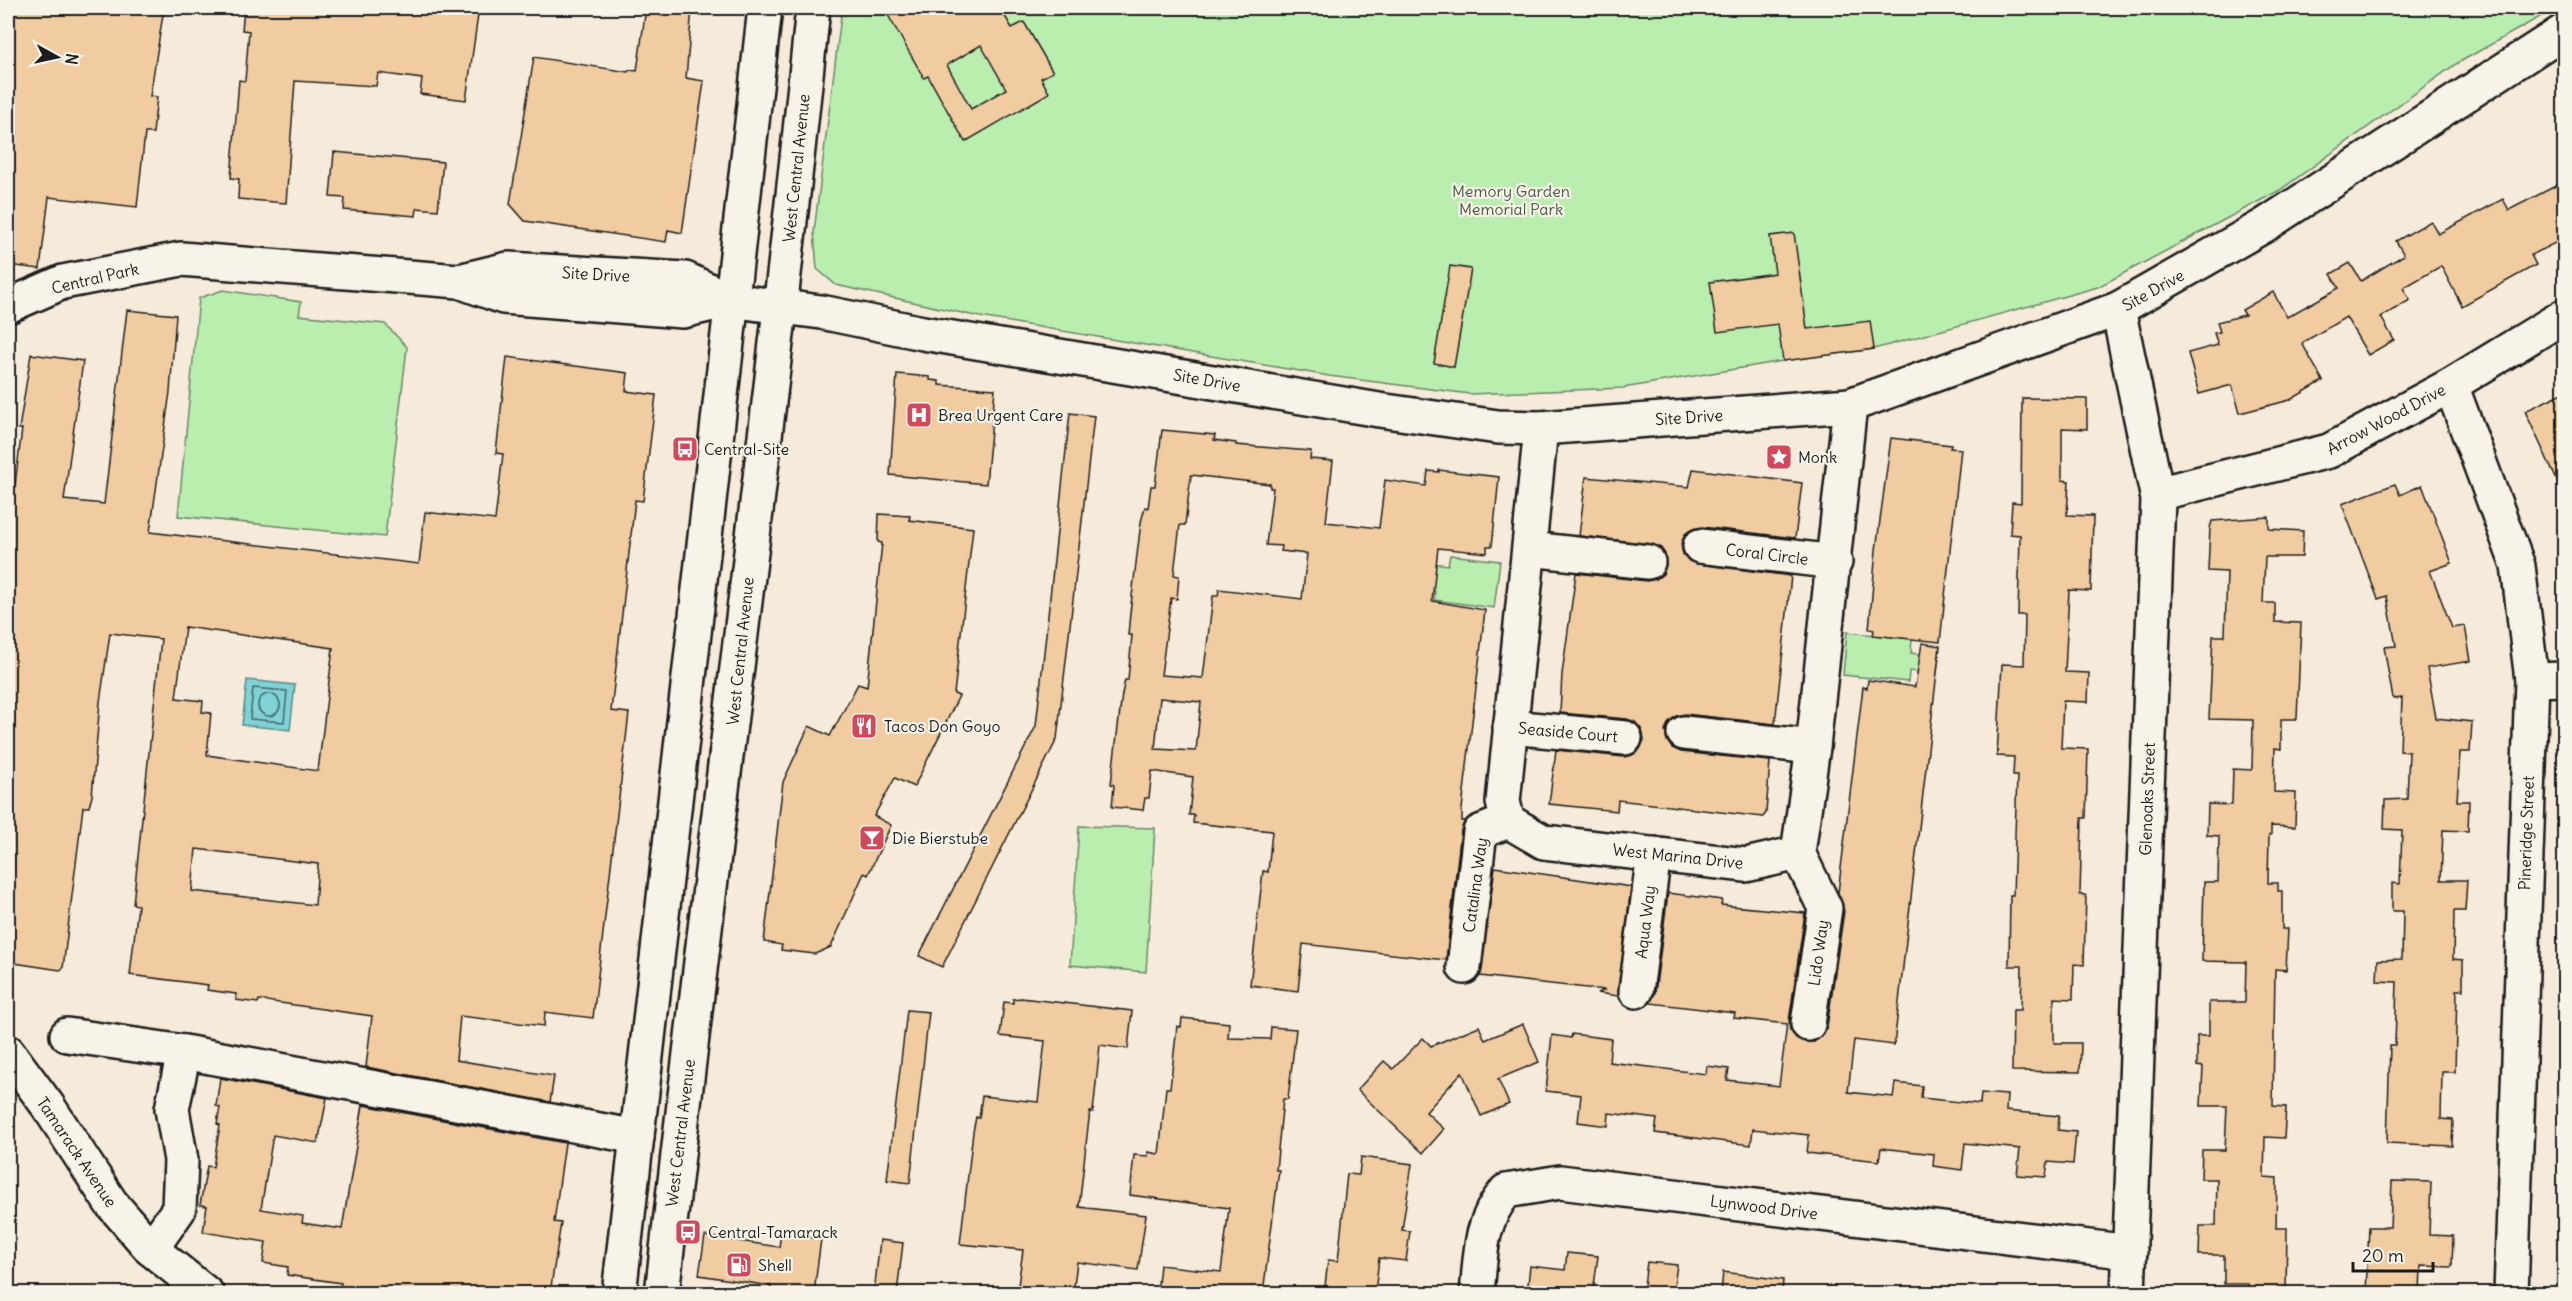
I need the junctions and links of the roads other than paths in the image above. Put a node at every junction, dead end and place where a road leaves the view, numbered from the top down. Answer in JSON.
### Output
{"nodes":[{"id":1,"x":765,"y":8,"type":"edge"},
{"id":2,"x":813,"y":8,"type":"edge"},
{"id":3,"x":2565,"y":32,"type":"edge"},
{"id":4,"x":186,"y":259,"type":"joint"},
{"id":5,"x":729,"y":300,"type":"junction"},
{"id":6,"x":8,"y":306,"type":"edge"},
{"id":7,"x":782,"y":307,"type":"junction"},
{"id":8,"x":2118,"y":309,"type":"junction"},
{"id":9,"x":2565,"y":316,"type":"edge"},
{"id":10,"x":2451,"y":385,"type":"junction"},
{"id":11,"x":1850,"y":405,"type":"junction"},
{"id":12,"x":1541,"y":428,"type":"junction"},
{"id":13,"x":2157,"y":494,"type":"junction"},
{"id":14,"x":1700,"y":546,"type":"dead end"},
{"id":15,"x":1530,"y":549,"type":"junction"},
{"id":16,"x":1648,"y":562,"type":"dead end"},
{"id":17,"x":1834,"y":562,"type":"junction"},
{"id":18,"x":2565,"y":679,"type":"edge"},
{"id":19,"x":2532,"y":680,"type":"junction"},
{"id":20,"x":1510,"y":727,"type":"junction"},
{"id":21,"x":1684,"y":733,"type":"dead end"},
{"id":22,"x":1626,"y":738,"type":"dead end"},
{"id":23,"x":1814,"y":747,"type":"junction"},
{"id":24,"x":1508,"y":821,"type":"junction"},
{"id":25,"x":1798,"y":853,"type":"junction"},
{"id":26,"x":1654,"y":854,"type":"junction"},
{"id":27,"x":1464,"y":967,"type":"dead end"},
{"id":28,"x":1636,"y":991,"type":"dead end"},
{"id":29,"x":1808,"y":1024,"type":"dead end"},
{"id":30,"x":67,"y":1035,"type":"dead end"},
{"id":31,"x":8,"y":1052,"type":"edge"},
{"id":32,"x":184,"y":1052,"type":"junction"},
{"id":33,"x":637,"y":1137,"type":"junction"},
{"id":34,"x":151,"y":1249,"type":"junction"},
{"id":35,"x":2130,"y":1252,"type":"junction"},
{"id":36,"x":207,"y":1293,"type":"edge"},
{"id":37,"x":619,"y":1293,"type":"edge"},
{"id":38,"x":662,"y":1293,"type":"edge"},
{"id":39,"x":1477,"y":1293,"type":"edge"},
{"id":40,"x":2128,"y":1293,"type":"edge"},
{"id":41,"x":2511,"y":1293,"type":"edge"}],
"edges":[{"from":1,"to":5,"type":"street"},
{"from":2,"to":7,"type":"street","name":"West Central Avenue"},
{"from":3,"to":8,"type":"street","name":"Site Drive"},
{"from":4,"to":5,"type":"street","name":"Site Drive"},
{"from":4,"to":6,"type":"street","name":"Central Park"},
{"from":5,"to":7,"type":"street","name":"Site Drive"},
{"from":5,"to":33,"type":"street"},
{"from":7,"to":12,"type":"street","name":"Site Drive"},
{"from":7,"to":38,"type":"street","name":"West Central Avenue"},
{"from":8,"to":11,"type":"street","name":"Site Drive"},
{"from":8,"to":13,"type":"street","name":"Glenoaks Street"},
{"from":9,"to":10,"type":"street","name":"Arrow Wood Drive"},
{"from":10,"to":13,"type":"street","name":"Arrow Wood Drive"},
{"from":10,"to":19,"type":"street","name":"Pineridge Street"},
{"from":11,"to":12,"type":"street","name":"Site Drive"},
{"from":11,"to":17,"type":"street"},
{"from":12,"to":15,"type":"street"},
{"from":13,"to":35,"type":"street","name":"Glenoaks Street"},
{"from":14,"to":17,"type":"street","name":"Coral Circle"},
{"from":15,"to":16,"type":"street"},
{"from":15,"to":20,"type":"street"},
{"from":17,"to":23,"type":"street"},
{"from":18,"to":19,"type":"street"},
{"from":19,"to":41,"type":"street","name":"Pineridge Street"},
{"from":20,"to":22,"type":"street","name":"Seaside Court"},
{"from":20,"to":24,"type":"street"},
{"from":21,"to":23,"type":"street"},
{"from":23,"to":25,"type":"street"},
{"from":24,"to":26,"type":"street","name":"West Marina Drive"},
{"from":24,"to":27,"type":"street","name":"Catalina Way"},
{"from":25,"to":26,"type":"street","name":"West Marina Drive"},
{"from":25,"to":29,"type":"street","name":"Lido Way"},
{"from":26,"to":28,"type":"street","name":"Aqua Way"},
{"from":30,"to":32,"type":"street"},
{"from":31,"to":34,"type":"street","name":"Tamarack Avenue"},
{"from":32,"to":33,"type":"street"},
{"from":32,"to":34,"type":"street"},
{"from":33,"to":37,"type":"street"},
{"from":34,"to":36,"type":"street","name":"Tamarack Avenue"},
{"from":35,"to":39,"type":"street","name":"Lynwood Drive"},
{"from":35,"to":40,"type":"street","name":"Glenoaks Street"}]}
